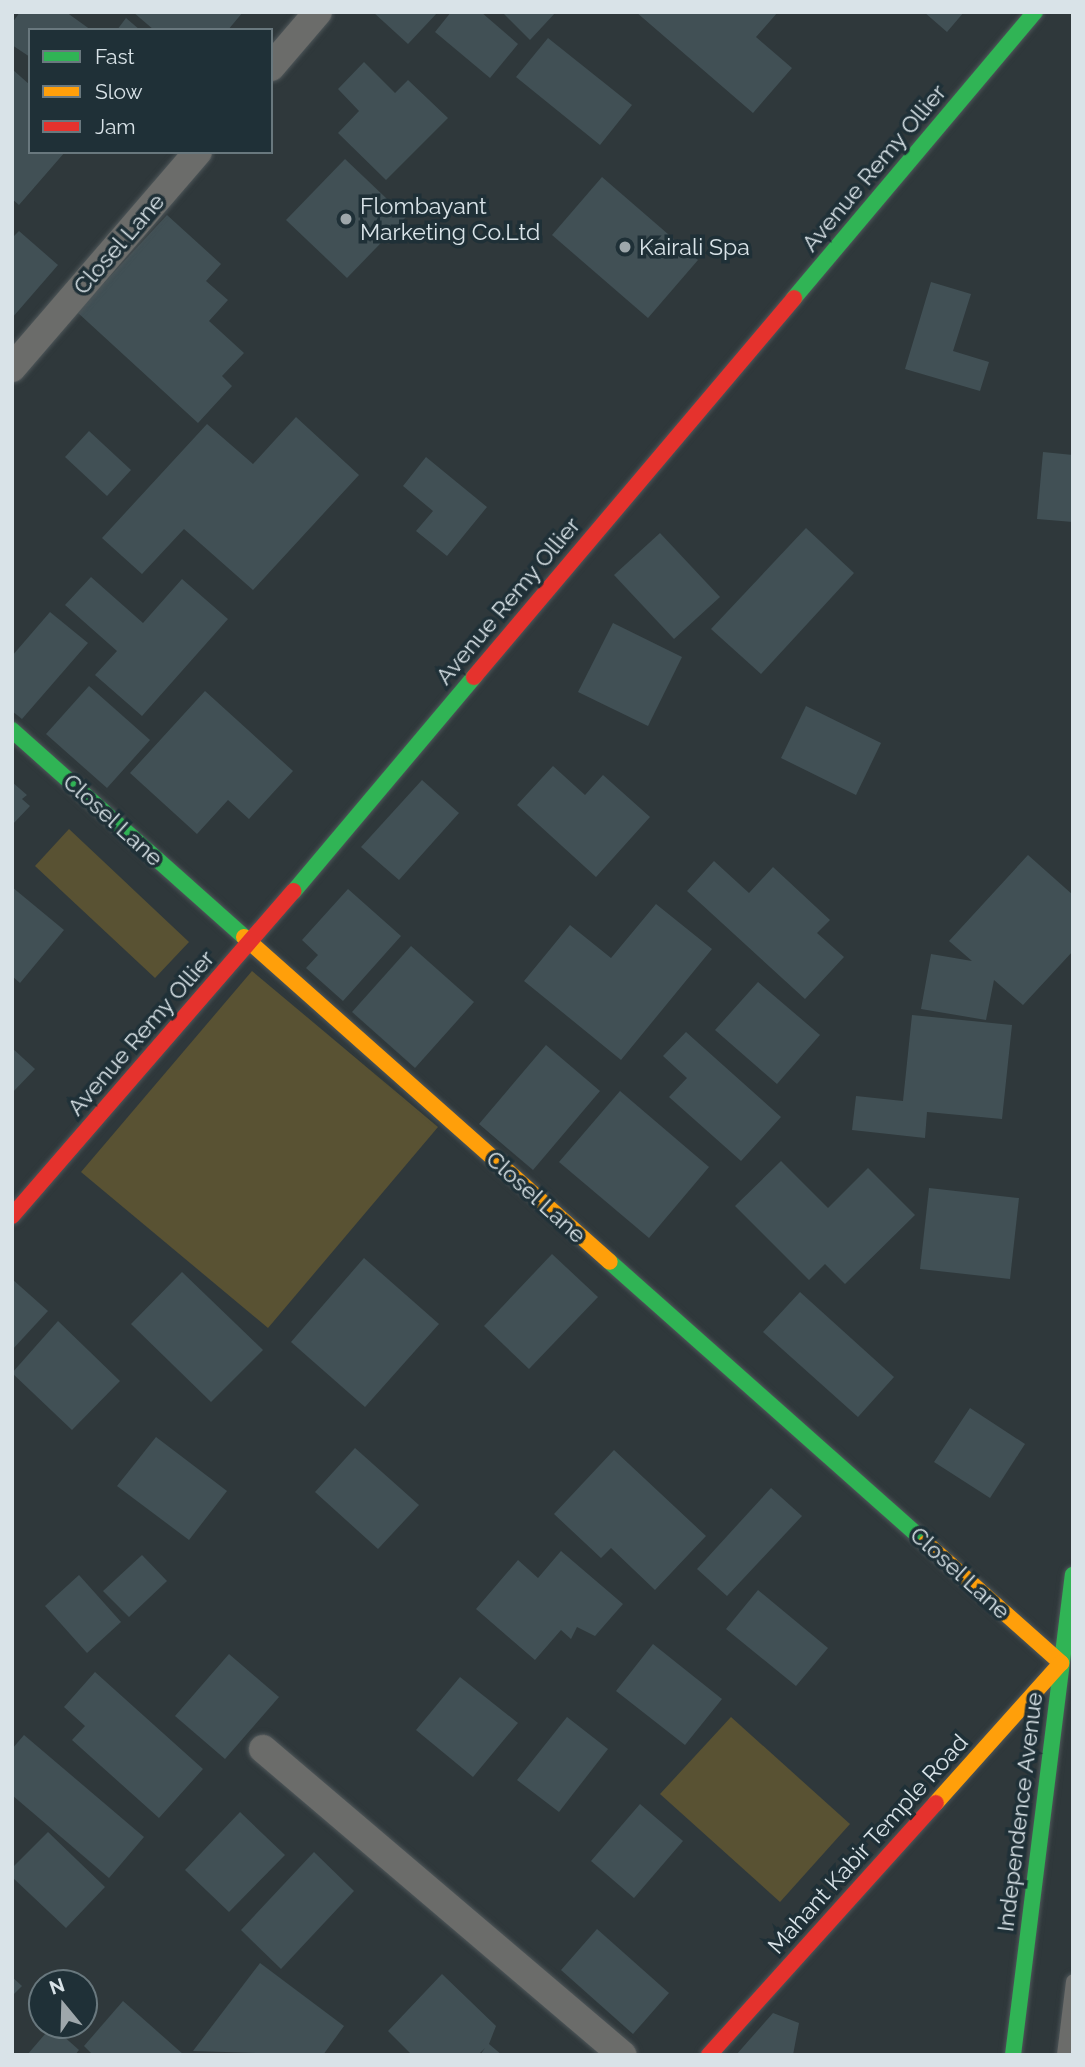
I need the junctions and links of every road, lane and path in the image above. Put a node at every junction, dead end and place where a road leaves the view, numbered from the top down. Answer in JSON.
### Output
{"nodes":[{"id":1,"x":318,"y":12,"type":"edge"},
{"id":2,"x":1035,"y":12,"type":"edge"},
{"id":3,"x":273,"y":65,"type":"edge"},
{"id":4,"x":196,"y":154,"type":"edge"},
{"id":5,"x":12,"y":368,"type":"edge"},
{"id":6,"x":12,"y":730,"type":"edge"},
{"id":7,"x":250,"y":943,"type":"junction"},
{"id":8,"x":12,"y":1216,"type":"edge"},
{"id":9,"x":1073,"y":1576,"type":"edge"},
{"id":10,"x":1061,"y":1663,"type":"junction"},
{"id":11,"x":263,"y":1749,"type":"dead end"},
{"id":12,"x":1073,"y":1982,"type":"edge"},
{"id":13,"x":622,"y":2055,"type":"edge"},
{"id":14,"x":709,"y":2055,"type":"edge"},
{"id":15,"x":1013,"y":2055,"type":"edge"},
{"id":16,"x":1064,"y":2055,"type":"edge"}],
"edges":[{"from":1,"to":3,"type":"street"},
{"from":2,"to":7,"type":"street","name":"Avenue Remy Ollier"},
{"from":4,"to":5,"type":"street","name":"Closel Lane"},
{"from":6,"to":7,"type":"street","name":"Closel Lane"},
{"from":7,"to":8,"type":"street","name":"Avenue Remy Ollier"},
{"from":7,"to":10,"type":"street","name":"Closel Lane"},
{"from":9,"to":10,"type":"street","name":"Independence Avenue"},
{"from":10,"to":14,"type":"street","name":"Mahant Kabir Temple Road"},
{"from":10,"to":15,"type":"street","name":"Independence Avenue"},
{"from":11,"to":13,"type":"street"},
{"from":12,"to":16,"type":"lane"}]}
